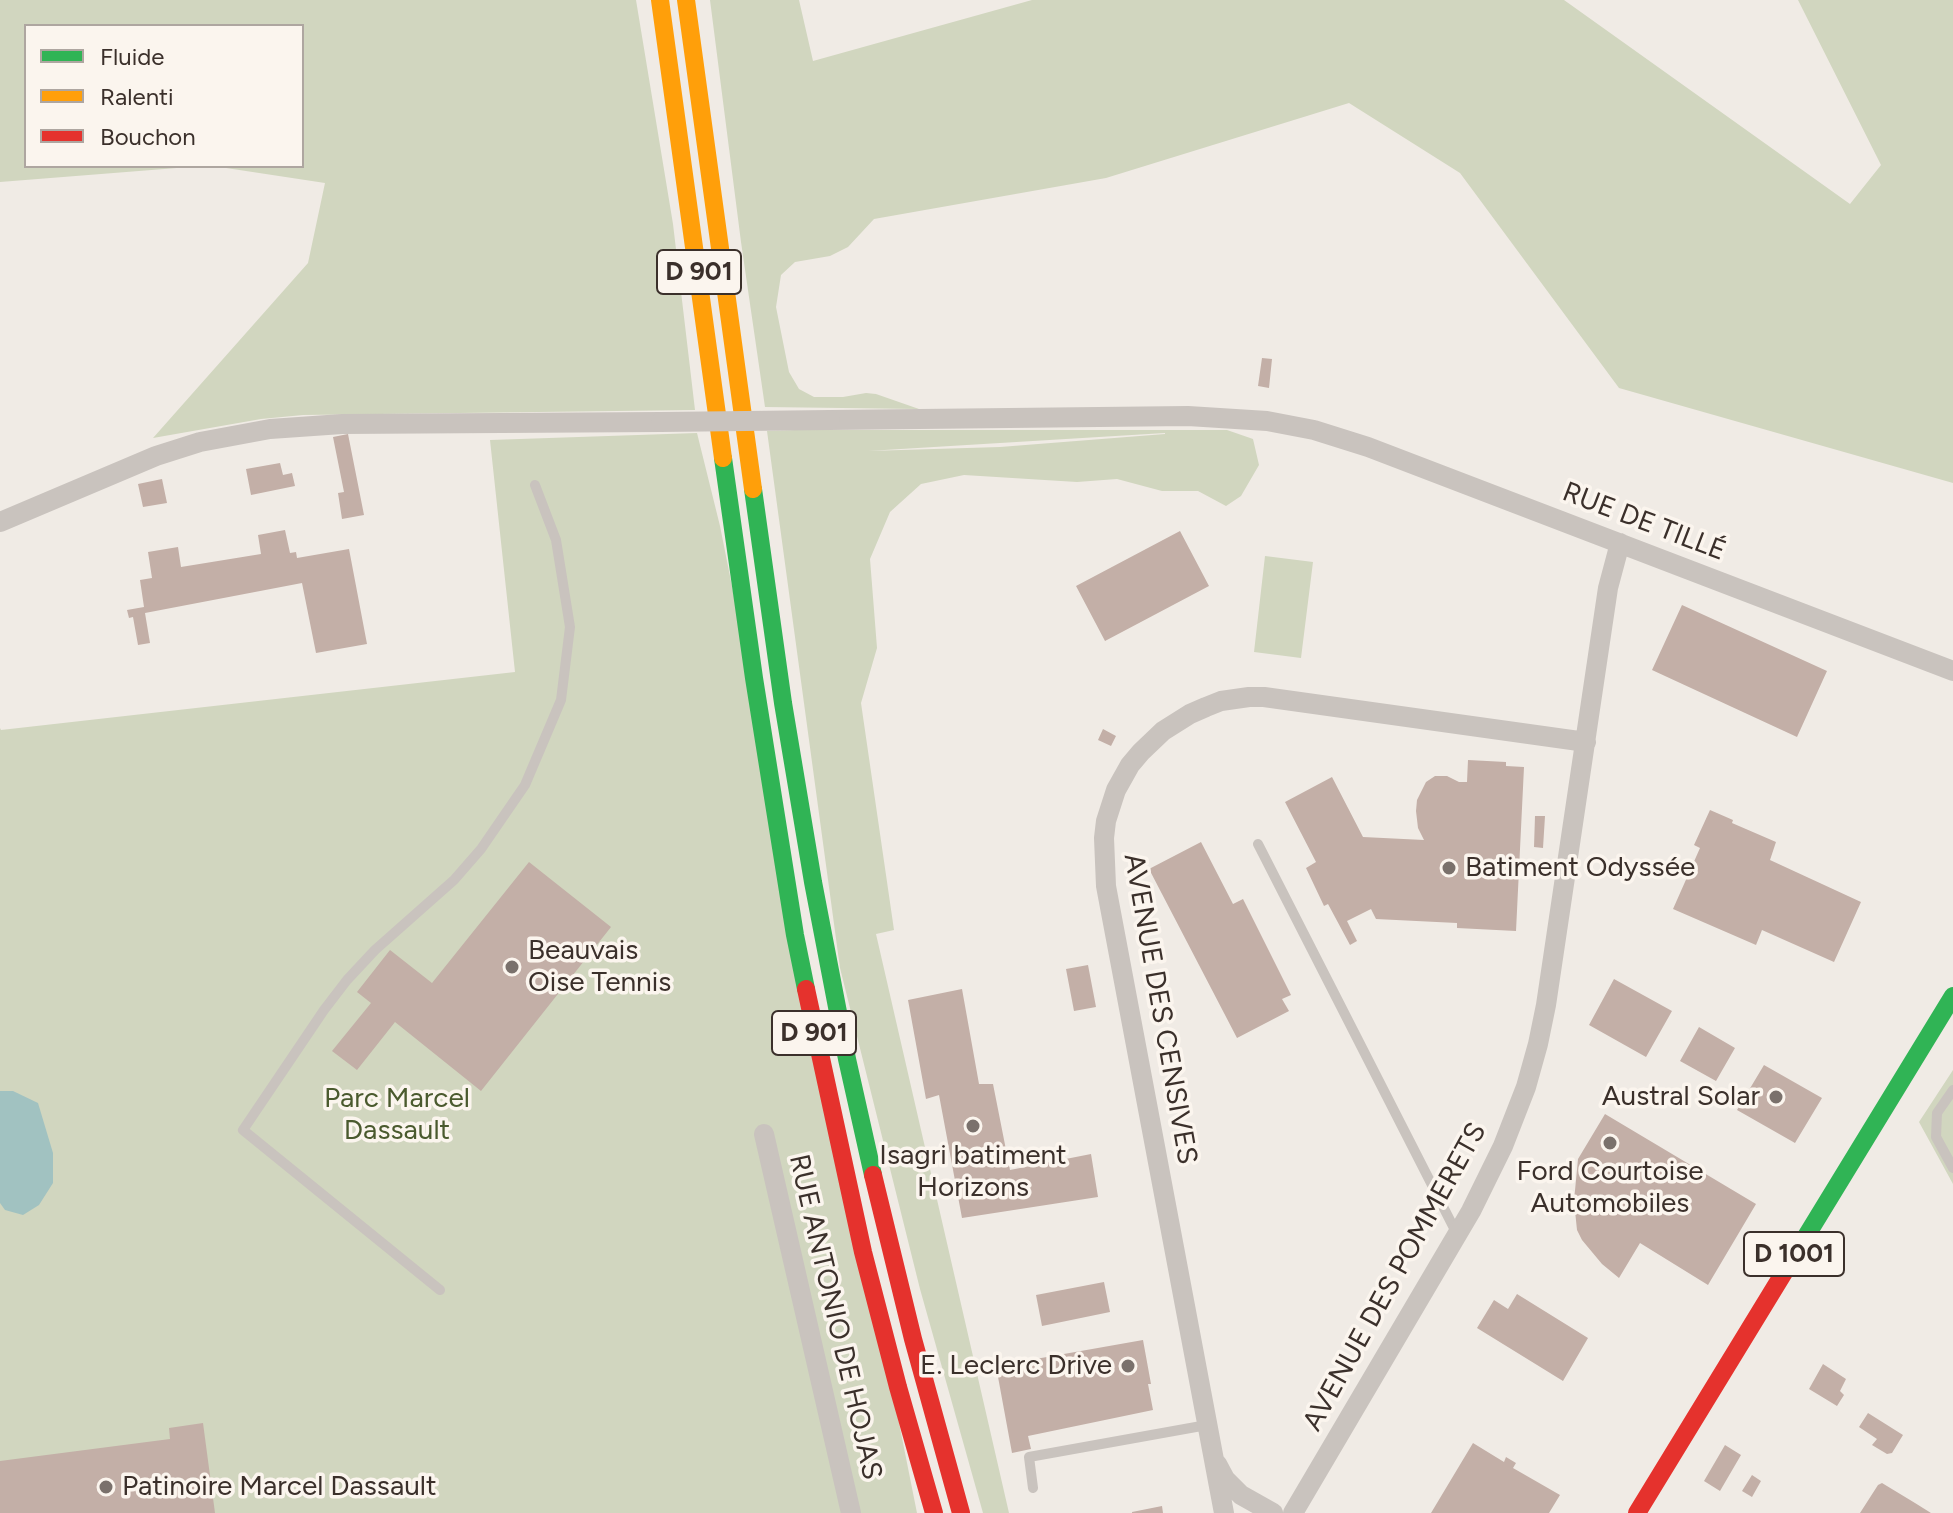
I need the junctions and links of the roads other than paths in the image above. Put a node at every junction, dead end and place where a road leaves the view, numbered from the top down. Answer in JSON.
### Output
{"nodes":[{"id":1,"x":660,"y":0,"type":"edge"},
{"id":2,"x":686,"y":0,"type":"edge"},
{"id":3,"x":535,"y":485,"type":"dead end"},
{"id":4,"x":0,"y":522,"type":"edge"},
{"id":5,"x":1620,"y":543,"type":"junction"},
{"id":6,"x":1953,"y":671,"type":"edge"},
{"id":7,"x":1586,"y":742,"type":"junction"},
{"id":8,"x":1258,"y":844,"type":"dead end"},
{"id":9,"x":1953,"y":996,"type":"edge"},
{"id":10,"x":1953,"y":1017,"type":"edge"},
{"id":11,"x":1953,"y":1090,"type":"edge"},
{"id":12,"x":764,"y":1134,"type":"dead end"},
{"id":13,"x":1953,"y":1168,"type":"edge"},
{"id":14,"x":1458,"y":1234,"type":"junction"},
{"id":15,"x":440,"y":1290,"type":"dead end"},
{"id":16,"x":913,"y":1339,"type":"junction"},
{"id":17,"x":1207,"y":1425,"type":"junction"},
{"id":18,"x":1213,"y":1457,"type":"junction"},
{"id":19,"x":1033,"y":1488,"type":"dead end"},
{"id":20,"x":851,"y":1513,"type":"edge"},
{"id":21,"x":934,"y":1513,"type":"edge"},
{"id":22,"x":961,"y":1513,"type":"edge"},
{"id":23,"x":977,"y":1513,"type":"edge"},
{"id":24,"x":1224,"y":1513,"type":"edge"},
{"id":25,"x":1273,"y":1513,"type":"edge"},
{"id":26,"x":1293,"y":1513,"type":"edge"},
{"id":27,"x":1637,"y":1513,"type":"edge"},
{"id":28,"x":1650,"y":1513,"type":"edge"}],
"edges":[{"from":1,"to":21,"type":"main road","number":"D 901"},
{"from":2,"to":16,"type":"main road","number":"D 901"},
{"from":3,"to":15,"type":"lane"},
{"from":4,"to":5,"type":"street","name":"RUE DE TILLÉ","bridge":true},
{"from":5,"to":6,"type":"street","name":"RUE DE TILLÉ"},
{"from":5,"to":7,"type":"street","name":"AVENUE DES POMMERETS"},
{"from":7,"to":14,"type":"street","name":"AVENUE DES POMMERETS"},
{"from":7,"to":17,"type":"street","name":"AVENUE DES CENSIVES"},
{"from":8,"to":14,"type":"lane"},
{"from":9,"to":27,"type":"main road","number":"D 1001"},
{"from":10,"to":28,"type":"main road","number":"D 1001"},
{"from":11,"to":13,"type":"lane"},
{"from":12,"to":20,"type":"street","name":"RUE ANTONIO DE HOJAS"},
{"from":14,"to":26,"type":"street","name":"AVENUE DES POMMERETS"},
{"from":16,"to":22,"type":"main road","number":"D 901"},
{"from":16,"to":23,"type":"main road"},
{"from":17,"to":18,"type":"street","name":"AVENUE DES CENSIVES"},
{"from":17,"to":19,"type":"lane"},
{"from":18,"to":24,"type":"street","name":"AVENUE DES CENSIVES"},
{"from":18,"to":25,"type":"street","name":"AVENUE DES CENSIVES"}]}
